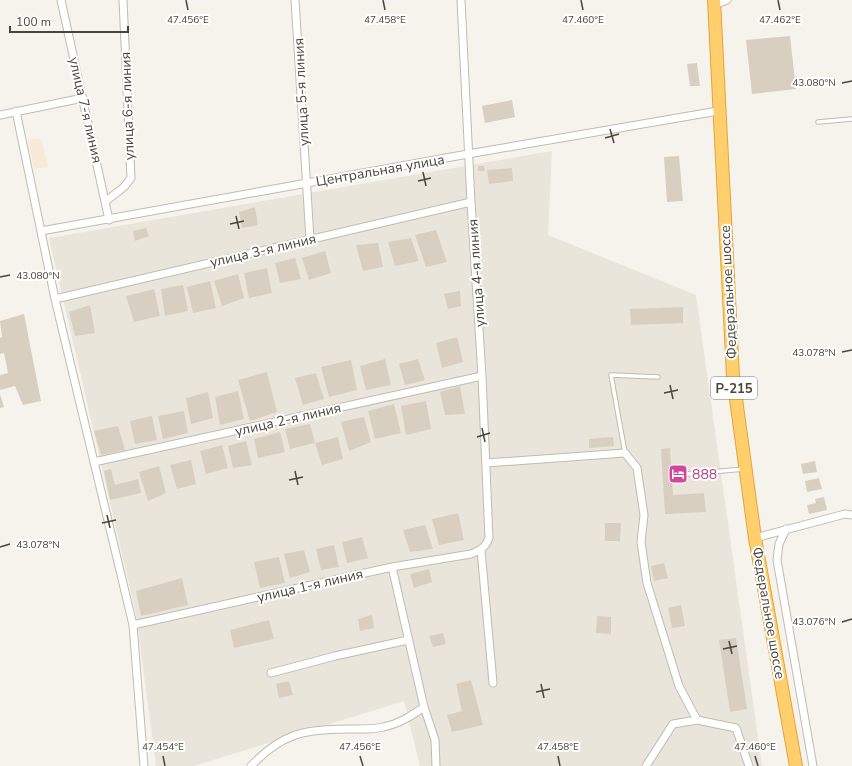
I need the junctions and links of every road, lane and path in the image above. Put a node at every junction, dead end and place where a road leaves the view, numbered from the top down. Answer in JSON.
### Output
{"nodes":[{"id":1,"x":61,"y":0,"type":"edge"},
{"id":2,"x":123,"y":0,"type":"edge"},
{"id":3,"x":295,"y":0,"type":"edge"},
{"id":4,"x":461,"y":0,"type":"edge"},
{"id":5,"x":727,"y":0,"type":"edge"},
{"id":6,"x":714,"y":2,"type":"edge"},
{"id":7,"x":83,"y":98,"type":"junction"},
{"id":8,"x":16,"y":111,"type":"junction"},
{"id":9,"x":718,"y":111,"type":"junction"},
{"id":10,"x":0,"y":115,"type":"edge"},
{"id":11,"x":852,"y":119,"type":"edge"},
{"id":12,"x":818,"y":122,"type":"dead end"},
{"id":13,"x":468,"y":154,"type":"junction"},
{"id":14,"x":306,"y":184,"type":"junction"},
{"id":15,"x":106,"y":201,"type":"junction"},
{"id":16,"x":471,"y":202,"type":"junction"},
{"id":17,"x":109,"y":220,"type":"junction"},
{"id":18,"x":41,"y":231,"type":"junction"},
{"id":19,"x":310,"y":239,"type":"junction"},
{"id":20,"x":55,"y":299,"type":"junction"},
{"id":21,"x":482,"y":376,"type":"junction"},
{"id":22,"x":658,"y":377,"type":"dead end"},
{"id":23,"x":625,"y":453,"type":"junction"},
{"id":24,"x":94,"y":462,"type":"junction"},
{"id":25,"x":486,"y":462,"type":"junction"},
{"id":26,"x":745,"y":468,"type":"junction"},
{"id":27,"x":688,"y":474,"type":"dead end"},
{"id":28,"x":852,"y":515,"type":"edge"},
{"id":29,"x":786,"y":529,"type":"junction"},
{"id":30,"x":755,"y":538,"type":"junction"},
{"id":31,"x":484,"y":548,"type":"junction"},
{"id":32,"x":392,"y":567,"type":"junction"},
{"id":33,"x":133,"y":625,"type":"junction"},
{"id":34,"x":408,"y":640,"type":"junction"},
{"id":35,"x":272,"y":673,"type":"dead end"},
{"id":36,"x":492,"y":683,"type":"dead end"},
{"id":37,"x":424,"y":707,"type":"junction"},
{"id":38,"x":697,"y":720,"type":"junction"},
{"id":39,"x":144,"y":766,"type":"edge"},
{"id":40,"x":251,"y":766,"type":"edge"},
{"id":41,"x":436,"y":766,"type":"edge"},
{"id":42,"x":646,"y":766,"type":"edge"},
{"id":43,"x":748,"y":766,"type":"edge"},
{"id":44,"x":796,"y":766,"type":"edge"},
{"id":45,"x":813,"y":766,"type":"edge"}],
"edges":[{"from":1,"to":7,"type":"street","name":"улица 7-я линия"},
{"from":2,"to":15,"type":"street","name":"улица 6-я линия"},
{"from":3,"to":14,"type":"street","name":"улица 5-я линия"},
{"from":4,"to":13,"type":"street","name":"улица 4-я линия"},
{"from":5,"to":6,"type":"street"},
{"from":6,"to":9,"type":"highway","name":"Федеральное шоссе","number":"Р-215"},
{"from":7,"to":8,"type":"street"},
{"from":7,"to":15,"type":"street","name":"улица 7-я линия"},
{"from":8,"to":10,"type":"street"},
{"from":8,"to":18,"type":"street"},
{"from":9,"to":13,"type":"street","name":"Центральная улица"},
{"from":9,"to":26,"type":"highway","name":"Федеральное шоссе","number":"Р-215"},
{"from":11,"to":12,"type":"lane"},
{"from":13,"to":14,"type":"street","name":"Центральная улица"},
{"from":13,"to":16,"type":"street","name":"улица 4-я линия"},
{"from":14,"to":17,"type":"street","name":"Центральная улица"},
{"from":14,"to":19,"type":"street","name":"улица 5-я линия"},
{"from":15,"to":17,"type":"street","name":"улица 7-я линия"},
{"from":16,"to":19,"type":"street","name":"улица 3-я линия"},
{"from":16,"to":21,"type":"street","name":"улица 4-я линия"},
{"from":17,"to":18,"type":"street","name":"Центральная улица"},
{"from":18,"to":20,"type":"street"},
{"from":19,"to":20,"type":"street","name":"улица 3-я линия"},
{"from":20,"to":24,"type":"street"},
{"from":21,"to":24,"type":"street","name":"улица 2-я линия"},
{"from":21,"to":25,"type":"street","name":"улица 4-я линия"},
{"from":22,"to":23,"type":"lane"},
{"from":23,"to":25,"type":"street"},
{"from":23,"to":38,"type":"street"},
{"from":24,"to":33,"type":"street"},
{"from":25,"to":31,"type":"street","name":"улица 4-я линия"},
{"from":26,"to":27,"type":"lane"},
{"from":26,"to":30,"type":"highway","name":"Федеральное шоссе","number":"Р-215"},
{"from":28,"to":29,"type":"street"},
{"from":29,"to":30,"type":"street"},
{"from":29,"to":45,"type":"street"},
{"from":30,"to":44,"type":"highway","name":"Федеральное шоссе","number":"Р-215"},
{"from":31,"to":32,"type":"street","name":"улица 1-я линия"},
{"from":31,"to":36,"type":"street","name":"улица 4-я линия"},
{"from":32,"to":33,"type":"street","name":"улица 1-я линия"},
{"from":32,"to":34,"type":"street"},
{"from":33,"to":39,"type":"street"},
{"from":34,"to":35,"type":"street"},
{"from":34,"to":37,"type":"street"},
{"from":37,"to":40,"type":"street"},
{"from":37,"to":41,"type":"street"},
{"from":38,"to":42,"type":"street"},
{"from":38,"to":43,"type":"street"}]}
